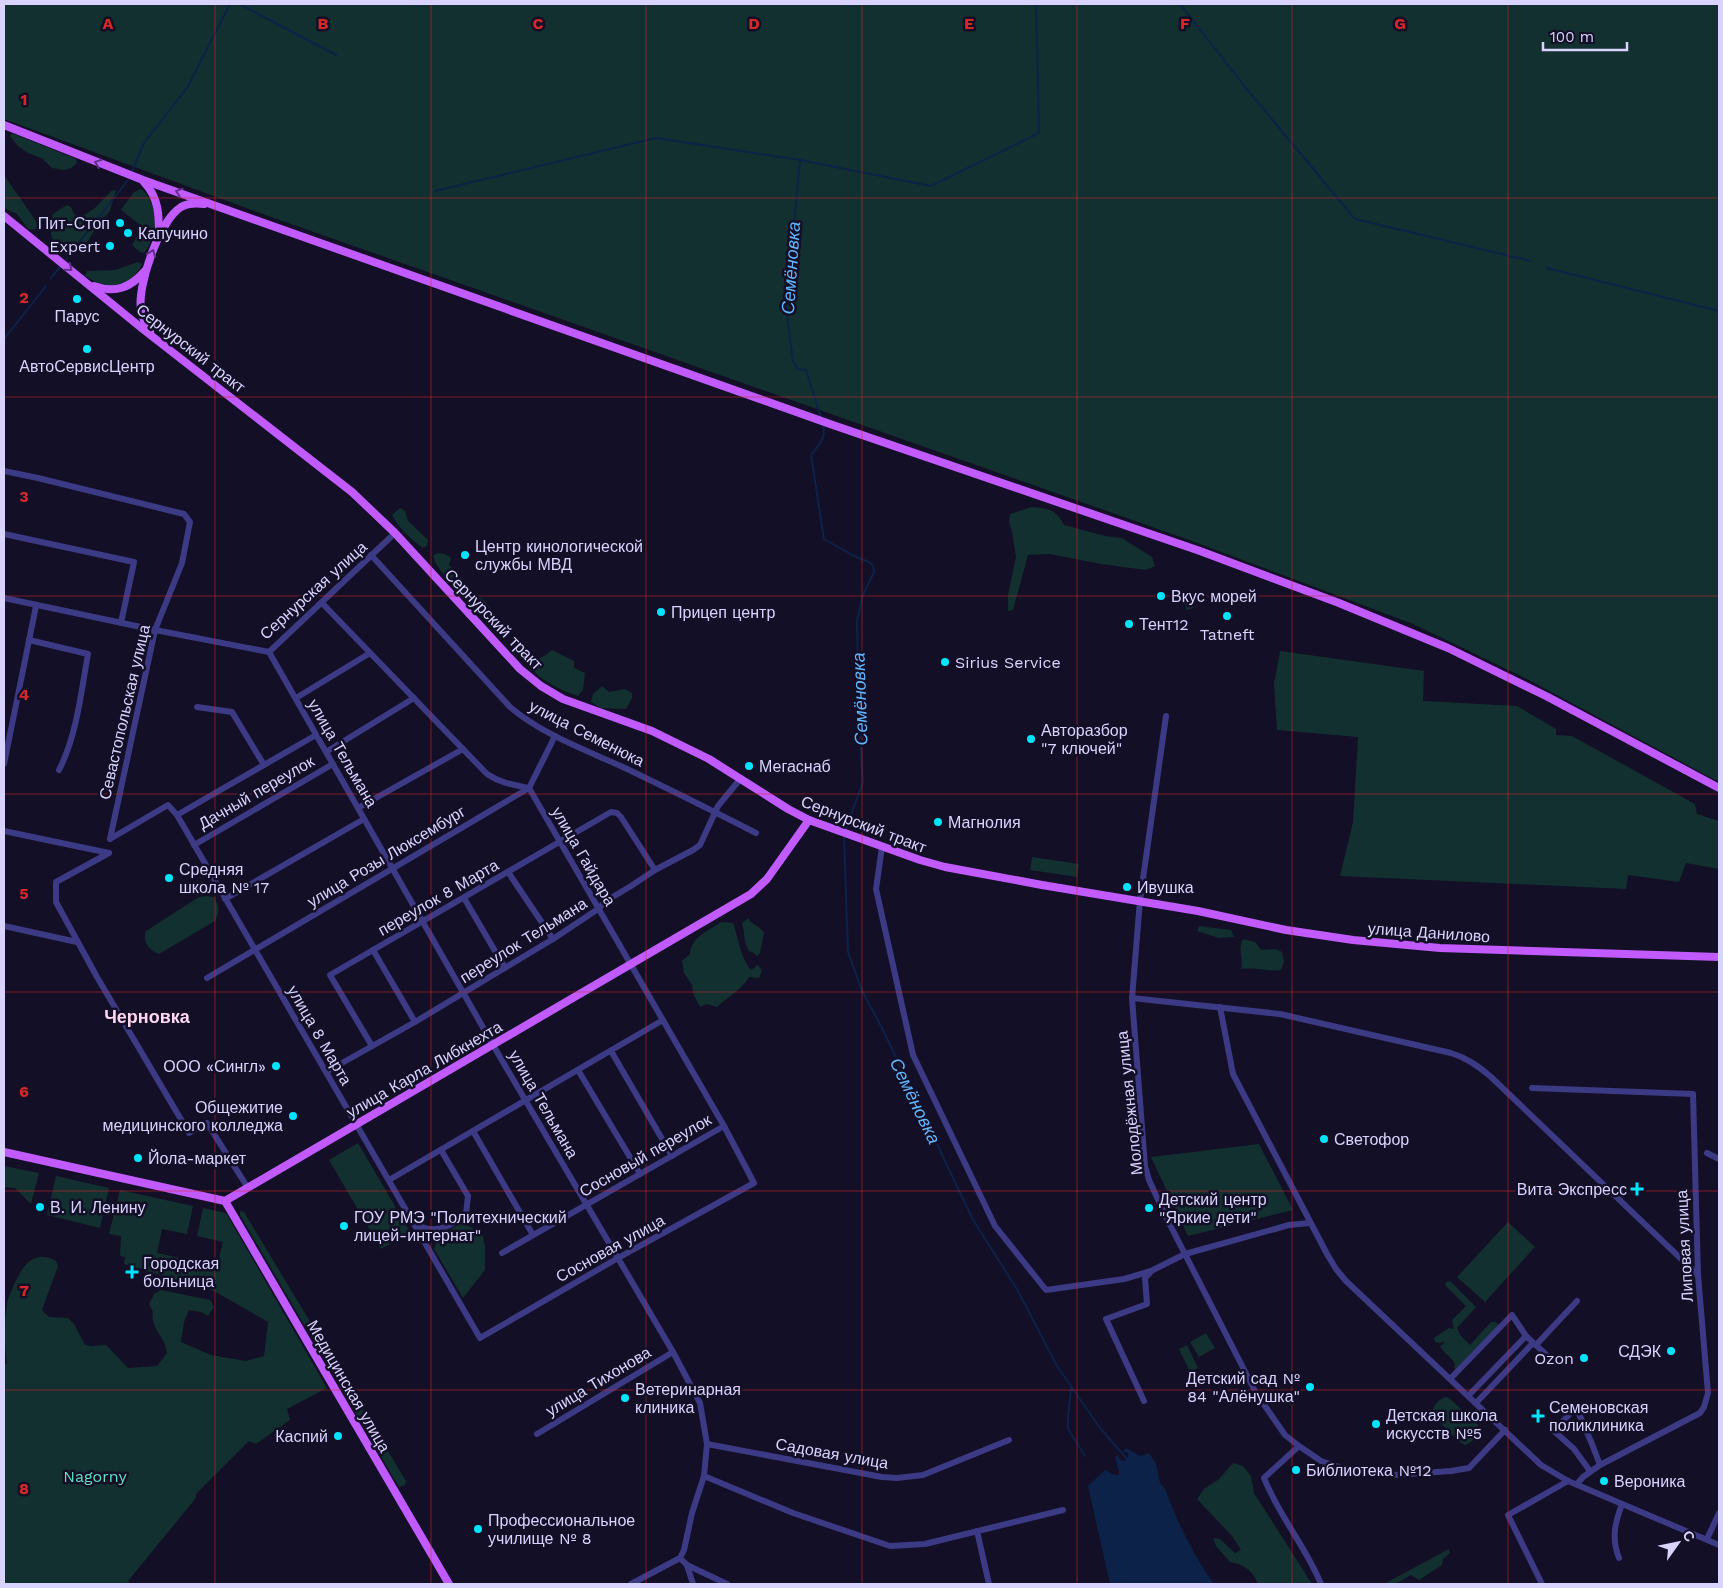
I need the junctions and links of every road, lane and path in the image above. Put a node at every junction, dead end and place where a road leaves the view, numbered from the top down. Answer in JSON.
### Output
{"nodes":[{"id":1,"x":4,"y":125,"type":"edge"},
{"id":2,"x":143,"y":180,"type":"junction"},
{"id":3,"x":214,"y":204,"type":"junction"},
{"id":4,"x":4,"y":216,"type":"edge"},
{"id":5,"x":159,"y":236,"type":"junction"},
{"id":6,"x":145,"y":270,"type":"junction"},
{"id":7,"x":90,"y":285,"type":"junction"},
{"id":8,"x":152,"y":336,"type":"junction"},
{"id":9,"x":4,"y":472,"type":"edge"},
{"id":10,"x":395,"y":533,"type":"junction"},
{"id":11,"x":4,"y":534,"type":"edge"},
{"id":12,"x":371,"y":555,"type":"junction"},
{"id":13,"x":4,"y":598,"type":"edge"},
{"id":14,"x":322,"y":603,"type":"junction"},
{"id":15,"x":36,"y":606,"type":"junction"},
{"id":16,"x":121,"y":622,"type":"junction"},
{"id":17,"x":155,"y":630,"type":"junction"},
{"id":18,"x":29,"y":640,"type":"junction"},
{"id":19,"x":269,"y":652,"type":"junction"},
{"id":20,"x":370,"y":653,"type":"junction"},
{"id":21,"x":296,"y":698,"type":"junction"},
{"id":22,"x":414,"y":698,"type":"junction"},
{"id":23,"x":197,"y":707,"type":"dead end"},
{"id":24,"x":1166,"y":716,"type":"dead end"},
{"id":25,"x":316,"y":734,"type":"junction"},
{"id":26,"x":556,"y":736,"type":"junction"},
{"id":27,"x":463,"y":748,"type":"junction"},
{"id":28,"x":326,"y":752,"type":"junction"},
{"id":29,"x":4,"y":764,"type":"edge"},
{"id":30,"x":333,"y":764,"type":"junction"},
{"id":31,"x":264,"y":765,"type":"junction"},
{"id":32,"x":60,"y":770,"type":"dead end"},
{"id":33,"x":741,"y":778,"type":"junction"},
{"id":34,"x":529,"y":788,"type":"junction"},
{"id":35,"x":1719,"y":788,"type":"edge"},
{"id":36,"x":358,"y":808,"type":"junction"},
{"id":37,"x":715,"y":812,"type":"junction"},
{"id":38,"x":177,"y":815,"type":"junction"},
{"id":39,"x":364,"y":819,"type":"junction"},
{"id":40,"x":808,"y":820,"type":"junction"},
{"id":41,"x":4,"y":831,"type":"edge"},
{"id":42,"x":756,"y":832,"type":"dead end"},
{"id":43,"x":559,"y":842,"type":"junction"},
{"id":44,"x":194,"y":844,"type":"junction"},
{"id":45,"x":882,"y":847,"type":"junction"},
{"id":46,"x":393,"y":868,"type":"junction"},
{"id":47,"x":655,"y":870,"type":"junction"},
{"id":48,"x":508,"y":872,"type":"junction"},
{"id":49,"x":464,"y":898,"type":"junction"},
{"id":50,"x":225,"y":899,"type":"junction"},
{"id":51,"x":1140,"y":900,"type":"junction"},
{"id":52,"x":598,"y":909,"type":"junction"},
{"id":53,"x":423,"y":922,"type":"junction"},
{"id":54,"x":4,"y":926,"type":"edge"},
{"id":55,"x":553,"y":939,"type":"junction"},
{"id":56,"x":77,"y":942,"type":"junction"},
{"id":57,"x":255,"y":950,"type":"junction"},
{"id":58,"x":373,"y":950,"type":"junction"},
{"id":59,"x":1719,"y":957,"type":"edge"},
{"id":60,"x":631,"y":965,"type":"junction"},
{"id":61,"x":505,"y":968,"type":"junction"},
{"id":62,"x":207,"y":978,"type":"dead end"},
{"id":63,"x":464,"y":993,"type":"junction"},
{"id":64,"x":1132,"y":998,"type":"junction"},
{"id":65,"x":1220,"y":1007,"type":"junction"},
{"id":66,"x":663,"y":1020,"type":"junction"},
{"id":67,"x":415,"y":1022,"type":"junction"},
{"id":68,"x":493,"y":1045,"type":"junction"},
{"id":69,"x":372,"y":1046,"type":"junction"},
{"id":70,"x":610,"y":1051,"type":"junction"},
{"id":71,"x":578,"y":1070,"type":"junction"},
{"id":72,"x":326,"y":1072,"type":"junction"},
{"id":73,"x":1532,"y":1088,"type":"dead end"},
{"id":74,"x":526,"y":1100,"type":"junction"},
{"id":75,"x":356,"y":1125,"type":"junction"},
{"id":76,"x":724,"y":1126,"type":"junction"},
{"id":77,"x":473,"y":1131,"type":"junction"},
{"id":78,"x":441,"y":1150,"type":"junction"},
{"id":79,"x":4,"y":1152,"type":"edge"},
{"id":80,"x":1707,"y":1153,"type":"dead end"},
{"id":81,"x":672,"y":1156,"type":"junction"},
{"id":82,"x":1719,"y":1159,"type":"edge"},
{"id":83,"x":640,"y":1174,"type":"junction"},
{"id":84,"x":389,"y":1180,"type":"junction"},
{"id":85,"x":754,"y":1183,"type":"joint"},
{"id":86,"x":248,"y":1188,"type":"junction"},
{"id":87,"x":225,"y":1201,"type":"junction"},
{"id":88,"x":587,"y":1204,"type":"junction"},
{"id":89,"x":413,"y":1223,"type":"junction"},
{"id":90,"x":1310,"y":1223,"type":"junction"},
{"id":91,"x":533,"y":1235,"type":"junction"},
{"id":92,"x":502,"y":1253,"type":"dead end"},
{"id":93,"x":1186,"y":1254,"type":"junction"},
{"id":94,"x":618,"y":1258,"type":"junction"},
{"id":95,"x":1151,"y":1271,"type":"junction"},
{"id":96,"x":1698,"y":1275,"type":"junction"},
{"id":97,"x":1577,"y":1301,"type":"dead end"},
{"id":98,"x":1526,"y":1336,"type":"junction"},
{"id":99,"x":480,"y":1338,"type":"joint"},
{"id":100,"x":1535,"y":1344,"type":"junction"},
{"id":101,"x":673,"y":1352,"type":"junction"},
{"id":102,"x":1552,"y":1360,"type":"dead end"},
{"id":103,"x":1451,"y":1378,"type":"junction"},
{"id":104,"x":1469,"y":1395,"type":"junction"},
{"id":105,"x":1144,"y":1401,"type":"dead end"},
{"id":106,"x":1476,"y":1403,"type":"junction"},
{"id":107,"x":1505,"y":1430,"type":"junction"},
{"id":108,"x":537,"y":1434,"type":"dead end"},
{"id":109,"x":1009,"y":1440,"type":"dead end"},
{"id":110,"x":707,"y":1444,"type":"junction"},
{"id":111,"x":1298,"y":1446,"type":"junction"},
{"id":112,"x":1600,"y":1465,"type":"junction"},
{"id":113,"x":1590,"y":1471,"type":"junction"},
{"id":114,"x":704,"y":1476,"type":"junction"},
{"id":115,"x":1568,"y":1481,"type":"junction"},
{"id":116,"x":1577,"y":1484,"type":"junction"},
{"id":117,"x":1622,"y":1504,"type":"junction"},
{"id":118,"x":1062,"y":1510,"type":"dead end"},
{"id":119,"x":1719,"y":1513,"type":"edge"},
{"id":120,"x":977,"y":1531,"type":"junction"},
{"id":121,"x":1707,"y":1539,"type":"junction"},
{"id":122,"x":1719,"y":1545,"type":"edge"},
{"id":123,"x":680,"y":1558,"type":"junction"},
{"id":124,"x":1619,"y":1558,"type":"dead end"},
{"id":125,"x":687,"y":1565,"type":"junction"},
{"id":126,"x":449,"y":1584,"type":"edge"},
{"id":127,"x":631,"y":1584,"type":"edge"},
{"id":128,"x":693,"y":1584,"type":"edge"},
{"id":129,"x":728,"y":1584,"type":"edge"},
{"id":130,"x":989,"y":1584,"type":"edge"},
{"id":131,"x":1321,"y":1584,"type":"edge"},
{"id":132,"x":1542,"y":1584,"type":"edge"}],
"edges":[{"from":2,"to":1,"type":"main road","one_way":true},
{"from":3,"to":2,"type":"main road","one_way":true},
{"from":2,"to":5,"type":"main road"},
{"from":3,"to":5,"type":"main road"},
{"from":3,"to":35,"type":"main road"},
{"from":4,"to":7,"type":"main road","name":"Сернурский тракт","one_way":true},
{"from":6,"to":5,"type":"main road","one_way":true},
{"from":6,"to":7,"type":"main road"},
{"from":6,"to":8,"type":"main road"},
{"from":7,"to":8,"type":"main road","name":"Сернурский тракт"},
{"from":8,"to":10,"type":"main road","name":"Сернурский тракт"},
{"from":9,"to":17,"type":"street","name":"Севастопольская улица"},
{"from":10,"to":12,"type":"street","name":"Сернурская улица"},
{"from":10,"to":33,"type":"main road","name":"Сернурский тракт"},
{"from":11,"to":16,"type":"street"},
{"from":12,"to":14,"type":"street","name":"Сернурская улица"},
{"from":12,"to":26,"type":"street","name":"улица Семенюка"},
{"from":13,"to":15,"type":"street","name":"Сернурская улица"},
{"from":14,"to":19,"type":"street","name":"Сернурская улица"},
{"from":14,"to":20,"type":"street"},
{"from":15,"to":16,"type":"street","name":"Сернурская улица"},
{"from":15,"to":18,"type":"street"},
{"from":16,"to":17,"type":"street","name":"Сернурская улица"},
{"from":17,"to":19,"type":"street","name":"Сернурская улица"},
{"from":17,"to":38,"type":"street","name":"Севастопольская улица"},
{"from":18,"to":29,"type":"street"},
{"from":18,"to":32,"type":"street"},
{"from":19,"to":21,"type":"street","name":"улица Тельмана"},
{"from":20,"to":21,"type":"street"},
{"from":20,"to":22,"type":"street"},
{"from":21,"to":25,"type":"street","name":"улица Тельмана"},
{"from":22,"to":27,"type":"street"},
{"from":22,"to":28,"type":"street"},
{"from":23,"to":31,"type":"street"},
{"from":24,"to":51,"type":"street","name":"Молодёжная улица"},
{"from":25,"to":28,"type":"street","name":"улица Тельмана"},
{"from":25,"to":31,"type":"street"},
{"from":26,"to":34,"type":"street"},
{"from":26,"to":37,"type":"street","name":"улица Семенюка"},
{"from":27,"to":34,"type":"street"},
{"from":27,"to":36,"type":"street"},
{"from":28,"to":30,"type":"street","name":"улица Тельмана"},
{"from":30,"to":36,"type":"street","name":"улица Тельмана"},
{"from":30,"to":44,"type":"street","name":"Дачный переулок"},
{"from":31,"to":38,"type":"street"},
{"from":33,"to":37,"type":"street","name":"переулок Тельмана"},
{"from":33,"to":40,"type":"main road","name":"Сернурский тракт"},
{"from":34,"to":43,"type":"street","name":"улица Гайдара"},
{"from":34,"to":46,"type":"street","name":"улица Розы Люксембург"},
{"from":36,"to":39,"type":"street","name":"улица Тельмана"},
{"from":37,"to":42,"type":"street","name":"улица Семенюка"},
{"from":37,"to":47,"type":"street","name":"переулок Тельмана"},
{"from":38,"to":44,"type":"street","name":"улица 8 Марта"},
{"from":39,"to":46,"type":"street","name":"улица Тельмана"},
{"from":39,"to":50,"type":"street"},
{"from":40,"to":45,"type":"main road","name":"Сернурский тракт"},
{"from":40,"to":60,"type":"main road","name":"улица Карла Либкнехта"},
{"from":41,"to":56,"type":"street"},
{"from":43,"to":47,"type":"street","name":"переулок 8 Марта"},
{"from":43,"to":48,"type":"street","name":"переулок 8 Марта"},
{"from":43,"to":52,"type":"street","name":"улица Гайдара"},
{"from":44,"to":50,"type":"street","name":"улица 8 Марта"},
{"from":45,"to":51,"type":"main road","name":"Сернурский тракт"},
{"from":45,"to":95,"type":"street"},
{"from":46,"to":53,"type":"street","name":"улица Тельмана"},
{"from":46,"to":57,"type":"street","name":"улица Розы Люксембург"},
{"from":47,"to":52,"type":"street","name":"переулок Тельмана"},
{"from":48,"to":49,"type":"street","name":"переулок 8 Марта"},
{"from":48,"to":55,"type":"street"},
{"from":49,"to":53,"type":"street","name":"переулок 8 Марта"},
{"from":49,"to":61,"type":"street"},
{"from":50,"to":57,"type":"street","name":"улица 8 Марта"},
{"from":51,"to":59,"type":"main road","name":"улица Данилово"},
{"from":51,"to":64,"type":"street","name":"Молодёжная улица"},
{"from":52,"to":55,"type":"street","name":"переулок Тельмана"},
{"from":52,"to":60,"type":"street","name":"улица Гайдара"},
{"from":53,"to":58,"type":"street","name":"переулок 8 Марта"},
{"from":53,"to":63,"type":"street","name":"улица Тельмана"},
{"from":54,"to":56,"type":"street"},
{"from":55,"to":61,"type":"street","name":"переулок Тельмана"},
{"from":56,"to":86,"type":"street"},
{"from":57,"to":62,"type":"street","name":"улица Розы Люксембург"},
{"from":57,"to":72,"type":"street","name":"улица 8 Марта"},
{"from":58,"to":67,"type":"street"},
{"from":58,"to":69,"type":"street","name":"переулок 8 Марта"},
{"from":60,"to":66,"type":"street","name":"улица Гайдара"},
{"from":60,"to":68,"type":"main road","name":"улица Карла Либкнехта"},
{"from":61,"to":63,"type":"street","name":"переулок Тельмана"},
{"from":63,"to":67,"type":"street","name":"переулок Тельмана"},
{"from":63,"to":68,"type":"street","name":"улица Тельмана"},
{"from":64,"to":65,"type":"street"},
{"from":64,"to":93,"type":"street","name":"Молодёжная улица"},
{"from":65,"to":90,"type":"street"},
{"from":65,"to":96,"type":"street"},
{"from":66,"to":70,"type":"street"},
{"from":66,"to":76,"type":"street","name":"улица Гайдара"},
{"from":67,"to":69,"type":"street","name":"переулок Тельмана"},
{"from":68,"to":74,"type":"street","name":"улица Тельмана"},
{"from":68,"to":75,"type":"main road","name":"улица Карла Либкнехта"},
{"from":69,"to":72,"type":"street","name":"переулок Тельмана"},
{"from":70,"to":71,"type":"street"},
{"from":70,"to":81,"type":"street"},
{"from":71,"to":74,"type":"street"},
{"from":71,"to":83,"type":"street"},
{"from":72,"to":75,"type":"street","name":"улица 8 Марта"},
{"from":73,"to":96,"type":"street","name":"Липовая улица"},
{"from":74,"to":77,"type":"street"},
{"from":74,"to":88,"type":"street","name":"улица Тельмана"},
{"from":75,"to":84,"type":"street","name":"улица 8 Марта"},
{"from":75,"to":86,"type":"main road","name":"улица Карла Либкнехта"},
{"from":76,"to":81,"type":"street","name":"Сосновый переулок"},
{"from":76,"to":85,"type":"street","name":"улица Гайдара"},
{"from":77,"to":78,"type":"street"},
{"from":77,"to":91,"type":"street"},
{"from":78,"to":84,"type":"street"},
{"from":78,"to":89,"type":"street"},
{"from":79,"to":87,"type":"main road"},
{"from":80,"to":82,"type":"street"},
{"from":81,"to":83,"type":"street","name":"Сосновый переулок"},
{"from":83,"to":88,"type":"street","name":"Сосновый переулок"},
{"from":84,"to":89,"type":"street","name":"улица 8 Марта"},
{"from":85,"to":94,"type":"street","name":"Сосновая улица"},
{"from":86,"to":87,"type":"main road","name":"улица Карла Либкнехта"},
{"from":87,"to":126,"type":"main road","name":"Медицинская улица"},
{"from":88,"to":91,"type":"street","name":"Сосновый переулок"},
{"from":88,"to":94,"type":"street","name":"улица Тельмана"},
{"from":89,"to":99,"type":"street","name":"улица 8 Марта"},
{"from":90,"to":93,"type":"street"},
{"from":90,"to":103,"type":"street"},
{"from":91,"to":92,"type":"street","name":"Сосновый переулок"},
{"from":93,"to":95,"type":"street"},
{"from":93,"to":111,"type":"street","name":"Молодёжная улица"},
{"from":94,"to":99,"type":"street","name":"Сосновая улица"},
{"from":94,"to":101,"type":"street","name":"улица Тельмана"},
{"from":95,"to":105,"type":"street"},
{"from":96,"to":112,"type":"street","name":"Липовая улица"},
{"from":97,"to":100,"type":"street"},
{"from":98,"to":100,"type":"street"},
{"from":98,"to":103,"type":"street"},
{"from":98,"to":104,"type":"street"},
{"from":100,"to":102,"type":"street"},
{"from":100,"to":106,"type":"street"},
{"from":101,"to":108,"type":"street","name":"улица Тихонова"},
{"from":101,"to":110,"type":"street","name":"улица Тельмана"},
{"from":103,"to":104,"type":"street"},
{"from":104,"to":106,"type":"street"},
{"from":106,"to":107,"type":"street"},
{"from":107,"to":111,"type":"street","name":"Молодёжная улица"},
{"from":107,"to":115,"type":"street"},
{"from":109,"to":110,"type":"street","name":"Садовая улица"},
{"from":110,"to":114,"type":"street"},
{"from":111,"to":131,"type":"street"},
{"from":112,"to":113,"type":"street","name":"Липовая улица"},
{"from":112,"to":113,"type":"street"},
{"from":113,"to":116,"type":"street","name":"Липовая улица"},
{"from":114,"to":120,"type":"street"},
{"from":114,"to":123,"type":"street"},
{"from":115,"to":116,"type":"street"},
{"from":115,"to":132,"type":"street"},
{"from":116,"to":117,"type":"street"},
{"from":117,"to":121,"type":"street"},
{"from":117,"to":124,"type":"street"},
{"from":118,"to":120,"type":"street"},
{"from":119,"to":121,"type":"street"},
{"from":120,"to":130,"type":"street"},
{"from":121,"to":122,"type":"street"},
{"from":123,"to":125,"type":"street"},
{"from":123,"to":127,"type":"street"},
{"from":125,"to":128,"type":"street"},
{"from":125,"to":129,"type":"street"}]}
